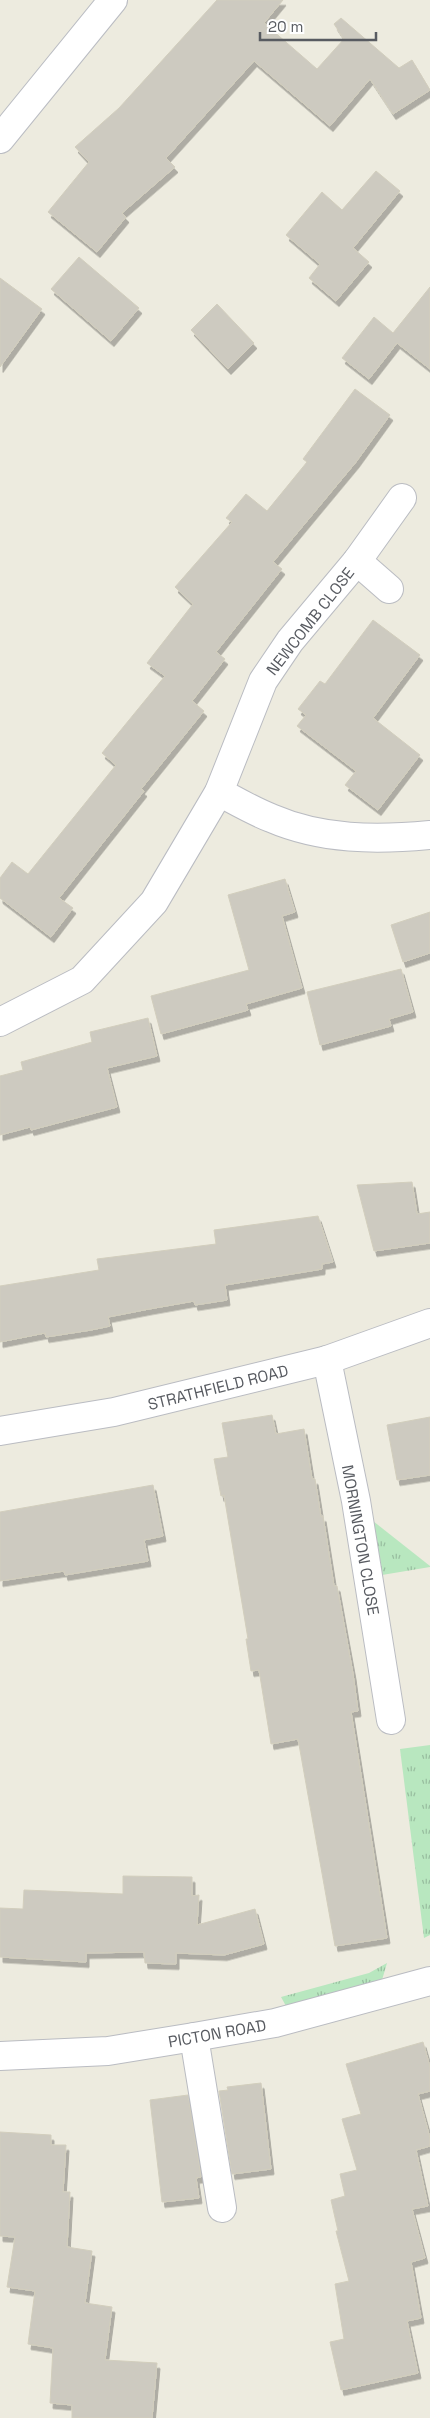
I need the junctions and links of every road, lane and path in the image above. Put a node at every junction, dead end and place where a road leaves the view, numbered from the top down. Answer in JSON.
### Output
{"nodes":[{"id":1,"x":113,"y":0,"type":"edge"},
{"id":2,"x":0,"y":139,"type":"edge"},
{"id":3,"x":402,"y":498,"type":"dead end"},
{"id":4,"x":357,"y":561,"type":"junction"},
{"id":5,"x":388,"y":589,"type":"dead end"},
{"id":6,"x":219,"y":792,"type":"junction"},
{"id":7,"x":430,"y":835,"type":"edge"},
{"id":8,"x":0,"y":1022,"type":"edge"},
{"id":9,"x":430,"y":1323,"type":"edge"},
{"id":10,"x":327,"y":1360,"type":"junction"},
{"id":11,"x":0,"y":1431,"type":"edge"},
{"id":12,"x":391,"y":1720,"type":"dead end"},
{"id":13,"x":430,"y":1981,"type":"edge"},
{"id":14,"x":194,"y":2038,"type":"junction"},
{"id":15,"x":0,"y":2056,"type":"edge"},
{"id":16,"x":222,"y":2208,"type":"dead end"}],
"edges":[{"from":1,"to":2,"type":"street"},
{"from":3,"to":4,"type":"street","name":"NEWCOMB CLOSE"},
{"from":4,"to":5,"type":"street","name":"NEWCOMB CLOSE"},
{"from":4,"to":6,"type":"street","name":"NEWCOMB CLOSE"},
{"from":6,"to":7,"type":"street"},
{"from":6,"to":8,"type":"street","name":"NEWCOMB CLOSE"},
{"from":9,"to":10,"type":"street","name":"STRATHFIELD ROAD"},
{"from":10,"to":11,"type":"street","name":"STRATHFIELD ROAD"},
{"from":10,"to":12,"type":"street","name":"MORNINGTON CLOSE"},
{"from":13,"to":14,"type":"street","name":"PICTON ROAD"},
{"from":14,"to":15,"type":"street","name":"PICTON ROAD"},
{"from":14,"to":16,"type":"street"}]}
